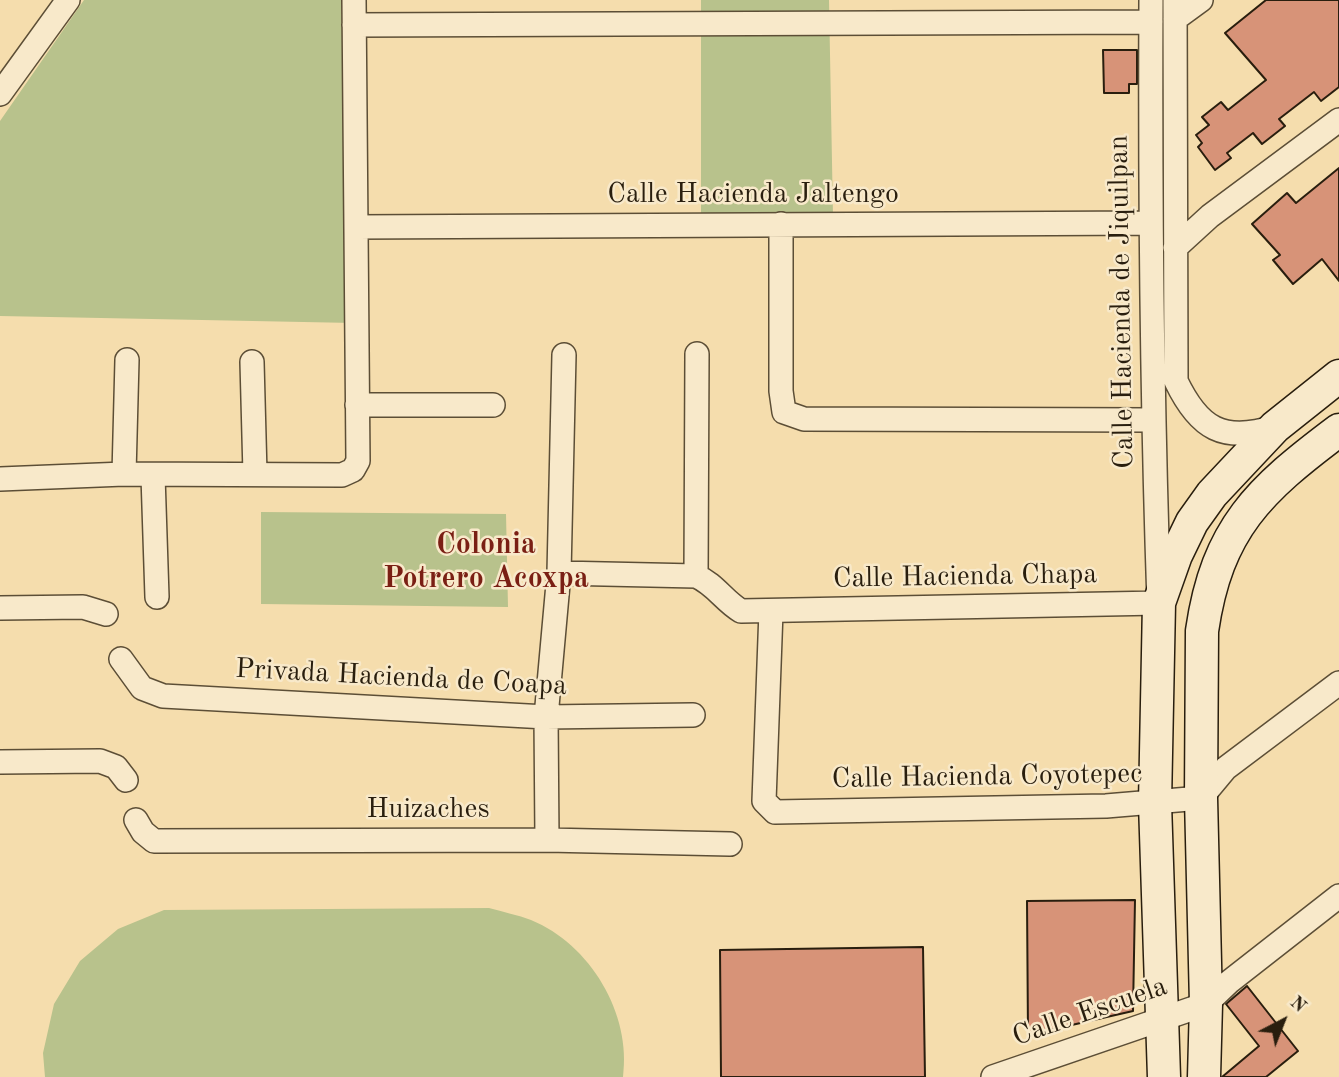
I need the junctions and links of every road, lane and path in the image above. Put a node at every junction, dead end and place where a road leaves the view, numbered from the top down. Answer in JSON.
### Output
{"nodes":[{"id":1,"x":68,"y":0,"type":"edge"},
{"id":2,"x":354,"y":0,"type":"edge"},
{"id":3,"x":1201,"y":0,"type":"edge"},
{"id":4,"x":1175,"y":10,"type":"edge"},
{"id":5,"x":1151,"y":11,"type":"edge"},
{"id":6,"x":354,"y":25,"type":"junction"},
{"id":7,"x":0,"y":94,"type":"edge"},
{"id":8,"x":1339,"y":120,"type":"edge"},
{"id":9,"x":1149,"y":137,"type":"junction"},
{"id":10,"x":1175,"y":139,"type":"junction"},
{"id":11,"x":1150,"y":223,"type":"junction"},
{"id":12,"x":781,"y":224,"type":"junction"},
{"id":13,"x":356,"y":227,"type":"junction"},
{"id":14,"x":1175,"y":248,"type":"junction"},
{"id":15,"x":697,"y":354,"type":"dead end"},
{"id":16,"x":564,"y":355,"type":"dead end"},
{"id":17,"x":127,"y":360,"type":"dead end"},
{"id":18,"x":252,"y":362,"type":"dead end"},
{"id":19,"x":1339,"y":376,"type":"edge"},
{"id":20,"x":357,"y":405,"type":"junction"},
{"id":21,"x":493,"y":405,"type":"dead end"},
{"id":22,"x":1153,"y":420,"type":"junction"},
{"id":23,"x":1275,"y":427,"type":"junction"},
{"id":24,"x":1339,"y":430,"type":"edge"},
{"id":25,"x":124,"y":474,"type":"junction"},
{"id":26,"x":255,"y":474,"type":"junction"},
{"id":27,"x":153,"y":475,"type":"junction"},
{"id":28,"x":0,"y":479,"type":"edge"},
{"id":29,"x":559,"y":573,"type":"junction"},
{"id":30,"x":696,"y":576,"type":"junction"},
{"id":31,"x":157,"y":597,"type":"dead end"},
{"id":32,"x":1159,"y":603,"type":"junction"},
{"id":33,"x":0,"y":608,"type":"edge"},
{"id":34,"x":772,"y":611,"type":"junction"},
{"id":35,"x":106,"y":614,"type":"dead end"},
{"id":36,"x":121,"y":659,"type":"dead end"},
{"id":37,"x":1339,"y":683,"type":"edge"},
{"id":38,"x":693,"y":715,"type":"dead end"},
{"id":39,"x":546,"y":717,"type":"junction"},
{"id":40,"x":0,"y":762,"type":"edge"},
{"id":41,"x":126,"y":780,"type":"dead end"},
{"id":42,"x":1201,"y":798,"type":"junction"},
{"id":43,"x":1155,"y":803,"type":"junction"},
{"id":44,"x":136,"y":820,"type":"dead end"},
{"id":45,"x":547,"y":840,"type":"junction"},
{"id":46,"x":730,"y":844,"type":"dead end"},
{"id":47,"x":1339,"y":897,"type":"edge"},
{"id":48,"x":1206,"y":1004,"type":"junction"},
{"id":49,"x":1163,"y":1017,"type":"junction"},
{"id":50,"x":993,"y":1077,"type":"edge"},
{"id":51,"x":1164,"y":1077,"type":"edge"},
{"id":52,"x":1204,"y":1077,"type":"edge"}],
"edges":[{"from":1,"to":7,"type":"street"},
{"from":2,"to":6,"type":"street"},
{"from":3,"to":4,"type":"street"},
{"from":4,"to":10,"type":"street","name":"Calle Hacienda de Jiquilpan"},
{"from":5,"to":6,"type":"street"},
{"from":5,"to":9,"type":"street","name":"Calle Hacienda de Jiquilpan"},
{"from":6,"to":13,"type":"street"},
{"from":8,"to":14,"type":"street"},
{"from":9,"to":10,"type":"street"},
{"from":9,"to":11,"type":"street","name":"Calle Hacienda de Jiquilpan"},
{"from":10,"to":14,"type":"street","name":"Calle Hacienda de Jiquilpan"},
{"from":11,"to":12,"type":"street","name":"Calle Hacienda Jaltengo"},
{"from":11,"to":22,"type":"street","name":"Calle Hacienda de Jiquilpan"},
{"from":12,"to":13,"type":"street","name":"Calle Hacienda Jaltengo"},
{"from":12,"to":22,"type":"street"},
{"from":13,"to":20,"type":"street"},
{"from":14,"to":23,"type":"street","name":"Calle Hacienda de Jiquilpan"},
{"from":15,"to":30,"type":"street"},
{"from":16,"to":29,"type":"street"},
{"from":17,"to":25,"type":"street"},
{"from":18,"to":26,"type":"street"},
{"from":19,"to":23,"type":"main road"},
{"from":20,"to":21,"type":"street"},
{"from":20,"to":26,"type":"street"},
{"from":22,"to":32,"type":"street","name":"Calle Hacienda de Jiquilpan"},
{"from":23,"to":32,"type":"main road"},
{"from":24,"to":42,"type":"main road"},
{"from":25,"to":27,"type":"street"},
{"from":25,"to":28,"type":"street"},
{"from":26,"to":27,"type":"street"},
{"from":27,"to":31,"type":"street"},
{"from":29,"to":30,"type":"street"},
{"from":29,"to":39,"type":"street"},
{"from":30,"to":34,"type":"street","name":"Calle Hacienda Chapa"},
{"from":32,"to":34,"type":"street","name":"Calle Hacienda Chapa"},
{"from":32,"to":43,"type":"main road"},
{"from":33,"to":35,"type":"street"},
{"from":34,"to":43,"type":"street","name":"Calle Hacienda Coyotepec"},
{"from":36,"to":39,"type":"street","name":"Privada Hacienda de Coapa"},
{"from":37,"to":42,"type":"street"},
{"from":38,"to":39,"type":"street","name":"Privada Hacienda de Coapa"},
{"from":39,"to":45,"type":"street"},
{"from":40,"to":41,"type":"street"},
{"from":42,"to":43,"type":"street","name":"Calle Hacienda Coyotepec"},
{"from":42,"to":48,"type":"main road"},
{"from":43,"to":49,"type":"main road"},
{"from":44,"to":45,"type":"street","name":"Huizaches"},
{"from":45,"to":46,"type":"street","name":"Huizaches"},
{"from":47,"to":48,"type":"street"},
{"from":48,"to":49,"type":"street","name":"Calle Escuela"},
{"from":48,"to":52,"type":"main road"},
{"from":49,"to":50,"type":"street","name":"Calle Escuela"},
{"from":49,"to":51,"type":"main road"}]}
